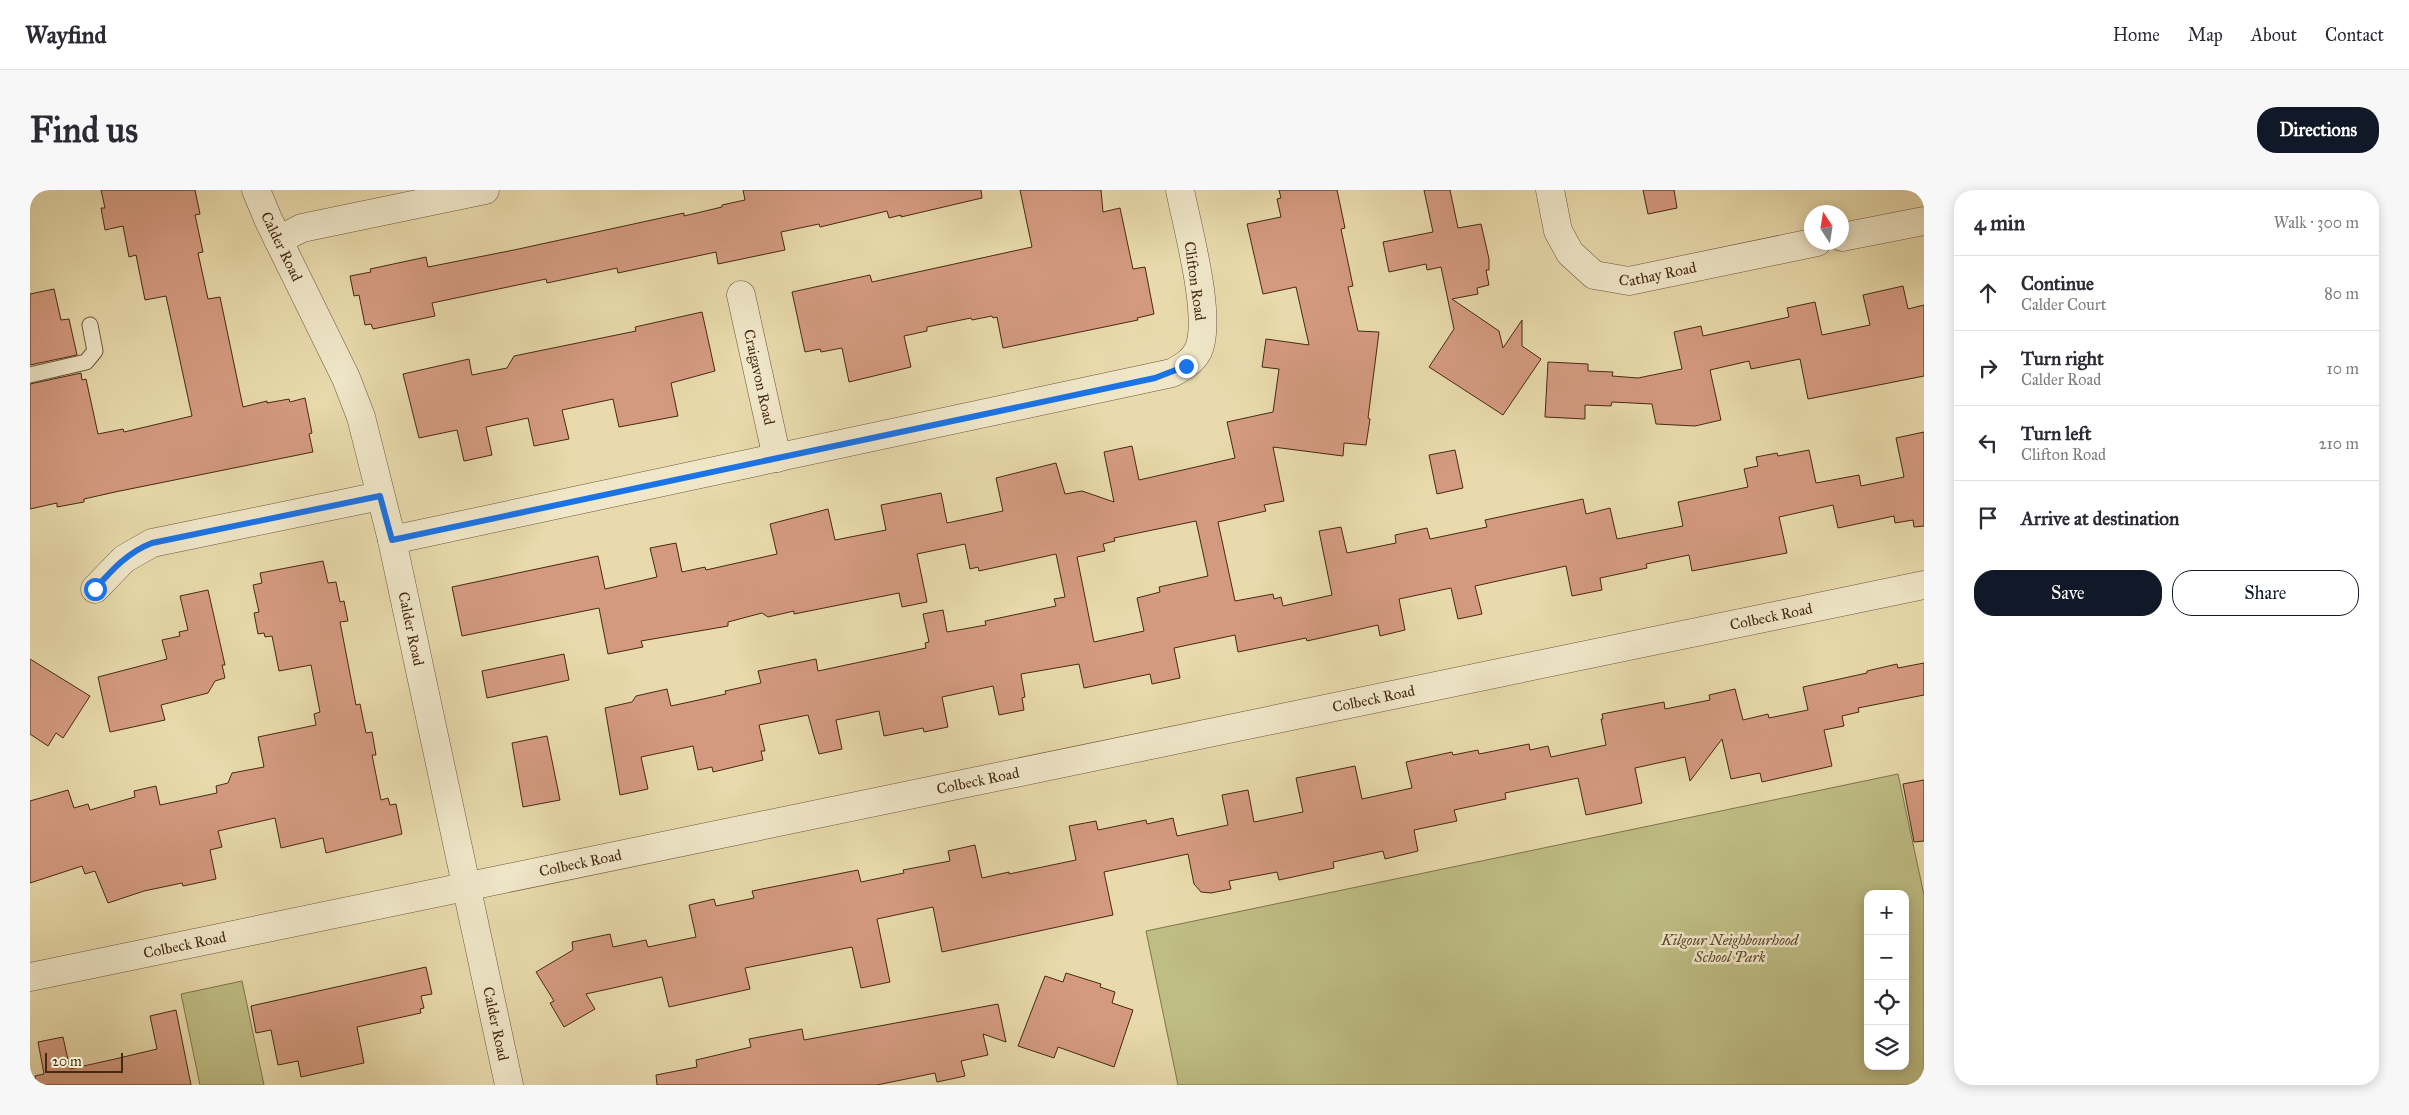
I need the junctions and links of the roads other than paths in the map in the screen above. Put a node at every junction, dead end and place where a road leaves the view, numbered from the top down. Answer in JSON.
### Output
{"nodes":[{"id":1,"x":256,"y":190,"type":"edge"},
{"id":2,"x":485,"y":190,"type":"edge"},
{"id":3,"x":1180,"y":190,"type":"edge"},
{"id":4,"x":1550,"y":190,"type":"edge"},
{"id":5,"x":1924,"y":221,"type":"edge"},
{"id":6,"x":1849,"y":237,"type":"edge"},
{"id":7,"x":278,"y":240,"type":"junction"},
{"id":8,"x":1804,"y":245,"type":"edge"},
{"id":9,"x":741,"y":295,"type":"dead end"},
{"id":10,"x":90,"y":325,"type":"dead end"},
{"id":11,"x":30,"y":375,"type":"edge"},
{"id":12,"x":777,"y":458,"type":"junction"},
{"id":13,"x":380,"y":496,"type":"junction"},
{"id":14,"x":392,"y":540,"type":"junction"},
{"id":15,"x":1924,"y":585,"type":"edge"},
{"id":16,"x":95,"y":589,"type":"dead end"},
{"id":17,"x":466,"y":888,"type":"junction"},
{"id":18,"x":30,"y":977,"type":"edge"},
{"id":19,"x":509,"y":1085,"type":"edge"}],
"edges":[{"from":1,"to":7,"type":"street","name":"Calder Road"},
{"from":2,"to":7,"type":"street"},
{"from":3,"to":12,"type":"street","name":"Clifton Road"},
{"from":4,"to":8,"type":"street","name":"Cathay Road"},
{"from":5,"to":6,"type":"street"},
{"from":7,"to":13,"type":"street","name":"Calder Road"},
{"from":9,"to":12,"type":"street","name":"Craigavon Road"},
{"from":10,"to":11,"type":"lane"},
{"from":12,"to":14,"type":"street","name":"Clifton Road"},
{"from":13,"to":14,"type":"street","name":"Calder Road"},
{"from":13,"to":16,"type":"street"},
{"from":14,"to":17,"type":"street","name":"Calder Road"},
{"from":15,"to":17,"type":"street","name":"Colbeck Road"},
{"from":17,"to":18,"type":"street","name":"Colbeck Road"},
{"from":17,"to":19,"type":"street","name":"Calder Road"}]}
